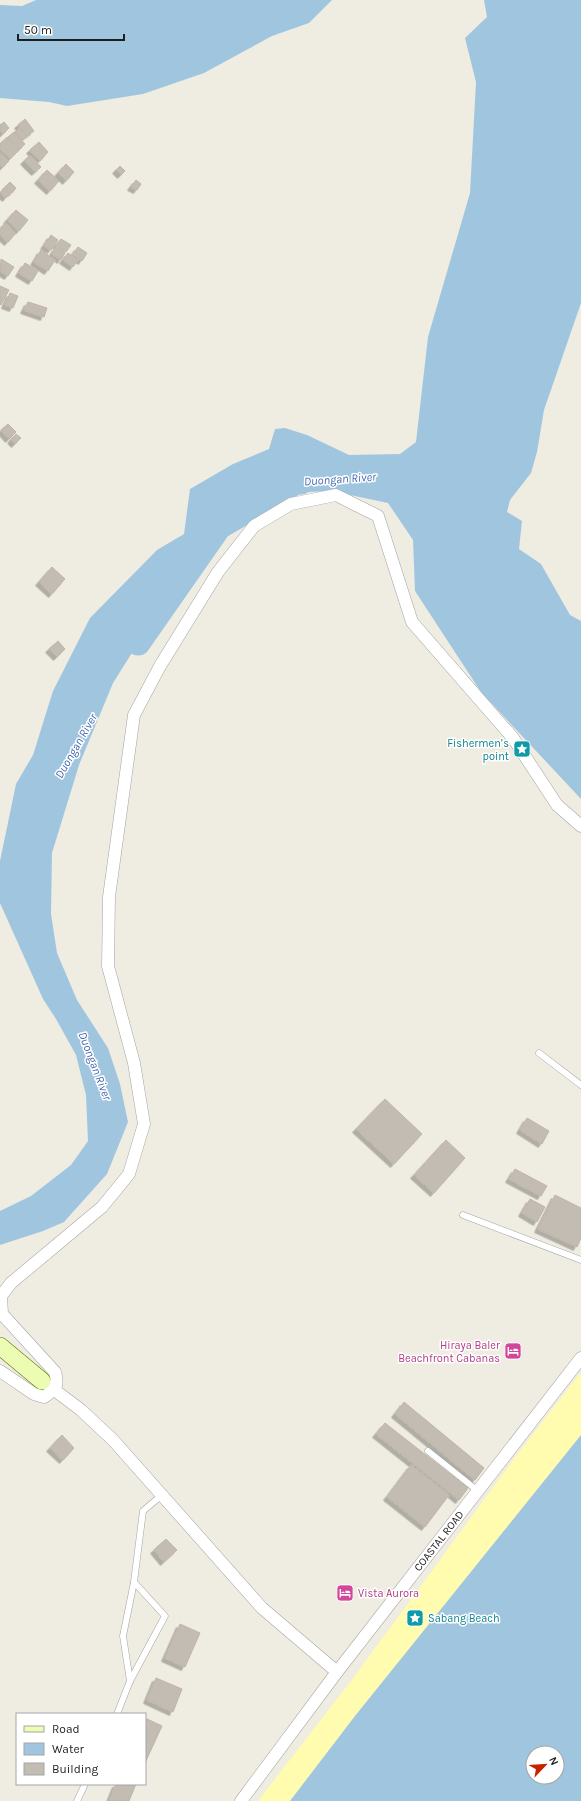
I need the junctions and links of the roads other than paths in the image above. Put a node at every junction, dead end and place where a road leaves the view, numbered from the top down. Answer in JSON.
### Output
{"nodes":[{"id":1,"x":581,"y":826,"type":"edge"},
{"id":2,"x":539,"y":1053,"type":"dead end"},
{"id":3,"x":581,"y":1085,"type":"edge"},
{"id":4,"x":463,"y":1215,"type":"dead end"},
{"id":5,"x":581,"y":1260,"type":"edge"},
{"id":6,"x":0,"y":1346,"type":"edge"},
{"id":7,"x":581,"y":1358,"type":"edge"},
{"id":8,"x":0,"y":1371,"type":"edge"},
{"id":9,"x":48,"y":1386,"type":"junction"},
{"id":10,"x":428,"y":1451,"type":"dead end"},
{"id":11,"x":478,"y":1491,"type":"junction"},
{"id":12,"x":162,"y":1495,"type":"junction"},
{"id":13,"x":134,"y":1582,"type":"junction"},
{"id":14,"x":337,"y":1672,"type":"junction"},
{"id":15,"x":130,"y":1681,"type":"junction"},
{"id":16,"x":117,"y":1713,"type":"edge"},
{"id":17,"x":85,"y":1785,"type":"edge"},
{"id":18,"x":77,"y":1801,"type":"edge"},
{"id":19,"x":241,"y":1801,"type":"edge"}],
"edges":[{"from":1,"to":9,"type":"street"},
{"from":2,"to":3,"type":"lane"},
{"from":4,"to":5,"type":"lane"},
{"from":6,"to":9,"type":"street"},
{"from":7,"to":11,"type":"street","name":"COASTAL ROAD"},
{"from":8,"to":9,"type":"street"},
{"from":9,"to":12,"type":"street"},
{"from":10,"to":11,"type":"lane"},
{"from":11,"to":14,"type":"street","name":"COASTAL ROAD"},
{"from":12,"to":13,"type":"lane"},
{"from":12,"to":14,"type":"street"},
{"from":13,"to":15,"type":"lane"},
{"from":13,"to":15,"type":"lane"},
{"from":14,"to":19,"type":"street","name":"COASTAL ROAD"},
{"from":15,"to":16,"type":"lane"},
{"from":17,"to":18,"type":"lane"}]}
